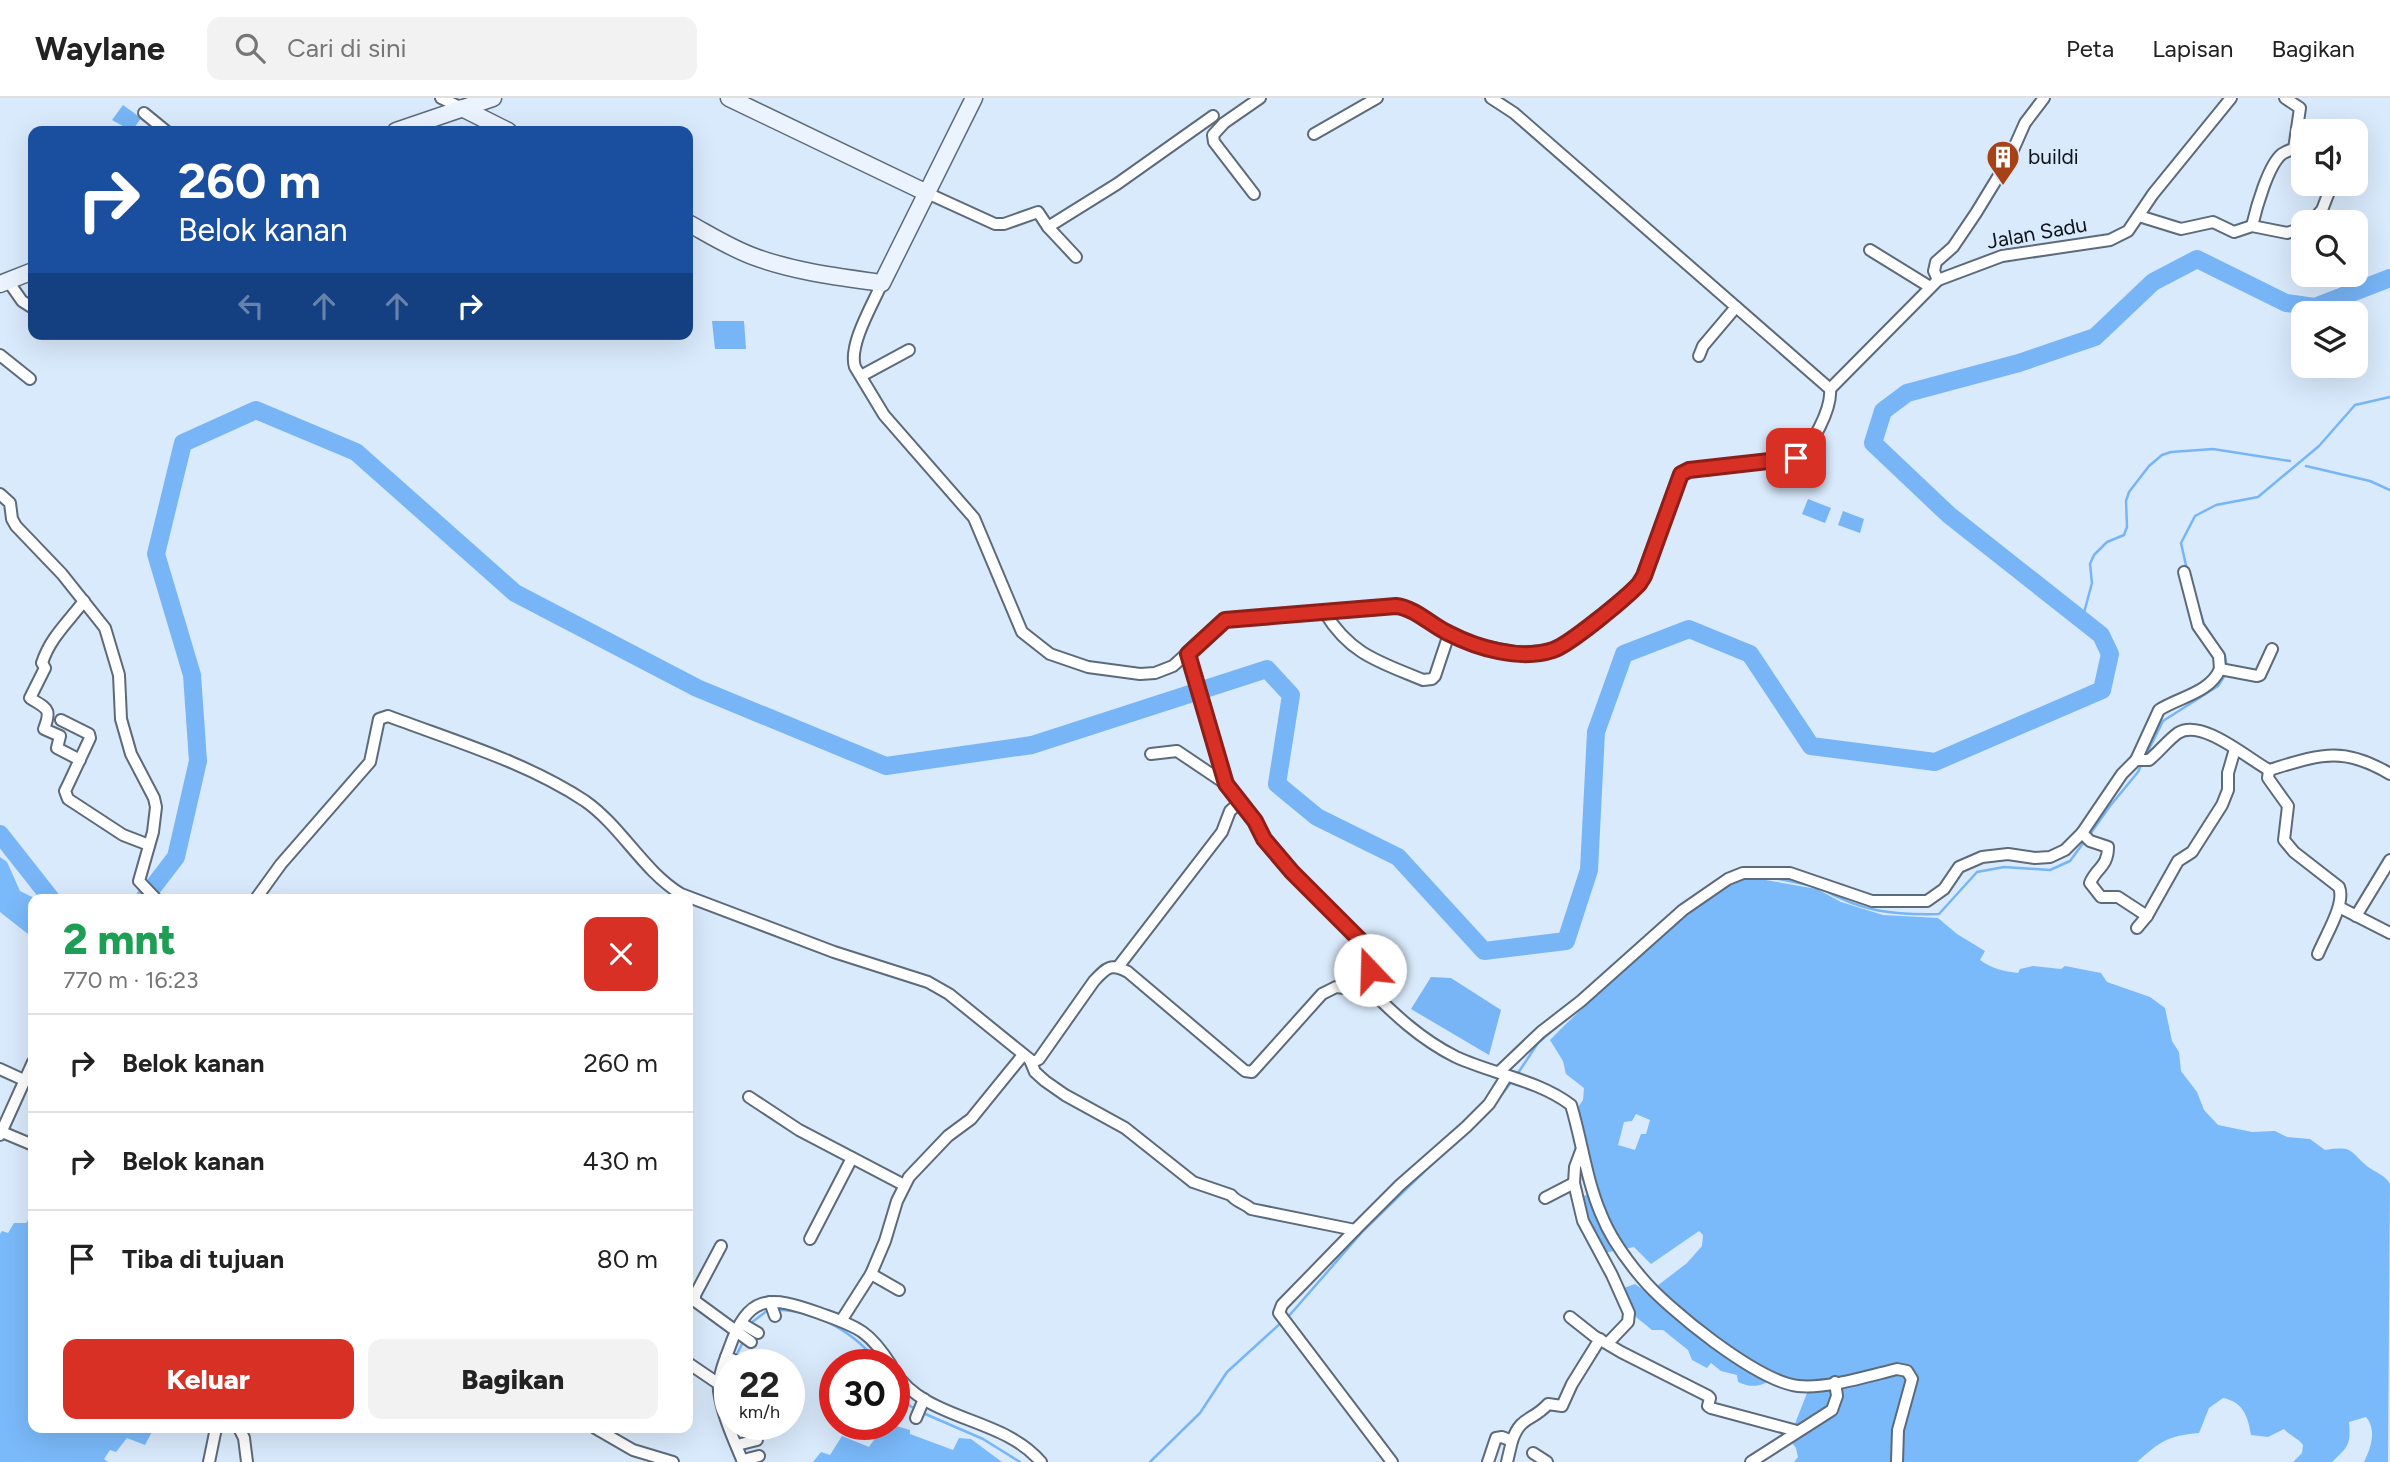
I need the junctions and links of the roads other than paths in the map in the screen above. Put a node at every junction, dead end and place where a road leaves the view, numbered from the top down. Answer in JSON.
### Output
{"nodes":[{"id":1,"x":441,"y":98,"type":"edge"},
{"id":2,"x":494,"y":98,"type":"edge"},
{"id":3,"x":730,"y":98,"type":"edge"},
{"id":4,"x":974,"y":98,"type":"edge"},
{"id":5,"x":1260,"y":98,"type":"edge"},
{"id":6,"x":1377,"y":98,"type":"edge"},
{"id":7,"x":1491,"y":98,"type":"edge"},
{"id":8,"x":2044,"y":98,"type":"edge"},
{"id":9,"x":2231,"y":98,"type":"edge"},
{"id":10,"x":2284,"y":98,"type":"edge"},
{"id":11,"x":462,"y":108,"type":"junction"},
{"id":12,"x":144,"y":113,"type":"dead end"},
{"id":13,"x":1213,"y":116,"type":"dead end"},
{"id":14,"x":2300,"y":119,"type":"edge"},
{"id":15,"x":160,"y":126,"type":"edge"},
{"id":16,"x":412,"y":126,"type":"edge"},
{"id":17,"x":498,"y":126,"type":"edge"},
{"id":18,"x":1314,"y":134,"type":"dead end"},
{"id":19,"x":2291,"y":151,"type":"edge"},
{"id":20,"x":927,"y":193,"type":"junction"},
{"id":21,"x":1254,"y":194,"type":"dead end"},
{"id":22,"x":2139,"y":216,"type":"junction"},
{"id":23,"x":693,"y":226,"type":"edge"},
{"id":24,"x":2252,"y":226,"type":"junction"},
{"id":25,"x":1048,"y":228,"type":"junction"},
{"id":26,"x":2291,"y":232,"type":"edge"},
{"id":27,"x":1870,"y":250,"type":"dead end"},
{"id":28,"x":1076,"y":257,"type":"dead end"},
{"id":29,"x":28,"y":273,"type":"edge"},
{"id":30,"x":4,"y":283,"type":"edge"},
{"id":31,"x":882,"y":283,"type":"junction"},
{"id":32,"x":1934,"y":284,"type":"junction"},
{"id":33,"x":28,"y":305,"type":"edge"},
{"id":34,"x":1736,"y":307,"type":"junction"},
{"id":35,"x":909,"y":350,"type":"dead end"},
{"id":36,"x":0,"y":355,"type":"edge"},
{"id":37,"x":1699,"y":356,"type":"dead end"},
{"id":38,"x":861,"y":376,"type":"junction"},
{"id":39,"x":30,"y":379,"type":"dead end"},
{"id":40,"x":1830,"y":389,"type":"junction"},
{"id":41,"x":0,"y":494,"type":"edge"},
{"id":42,"x":2184,"y":572,"type":"dead end"},
{"id":43,"x":84,"y":601,"type":"junction"},
{"id":44,"x":1325,"y":613,"type":"junction"},
{"id":45,"x":1449,"y":634,"type":"junction"},
{"id":46,"x":2272,"y":649,"type":"dead end"},
{"id":47,"x":1188,"y":654,"type":"junction"},
{"id":48,"x":2224,"y":669,"type":"junction"},
{"id":49,"x":61,"y":720,"type":"dead end"},
{"id":50,"x":2235,"y":749,"type":"junction"},
{"id":51,"x":1151,"y":754,"type":"dead end"},
{"id":52,"x":80,"y":760,"type":"junction"},
{"id":53,"x":2140,"y":760,"type":"junction"},
{"id":54,"x":2269,"y":769,"type":"junction"},
{"id":55,"x":2390,"y":774,"type":"edge"},
{"id":56,"x":1226,"y":784,"type":"junction"},
{"id":57,"x":1240,"y":802,"type":"junction"},
{"id":58,"x":2085,"y":836,"type":"junction"},
{"id":59,"x":149,"y":845,"type":"junction"},
{"id":60,"x":2390,"y":860,"type":"edge"},
{"id":61,"x":151,"y":894,"type":"edge"},
{"id":62,"x":259,"y":894,"type":"edge"},
{"id":63,"x":681,"y":894,"type":"edge"},
{"id":64,"x":693,"y":899,"type":"edge"},
{"id":65,"x":2339,"y":907,"type":"junction"},
{"id":66,"x":2147,"y":916,"type":"junction"},
{"id":67,"x":2356,"y":916,"type":"junction"},
{"id":68,"x":2137,"y":928,"type":"dead end"},
{"id":69,"x":2390,"y":933,"type":"edge"},
{"id":70,"x":2318,"y":954,"type":"dead end"},
{"id":71,"x":1118,"y":967,"type":"junction"},
{"id":72,"x":1366,"y":986,"type":"junction"},
{"id":73,"x":1026,"y":1058,"type":"junction"},
{"id":74,"x":0,"y":1069,"type":"edge"},
{"id":75,"x":28,"y":1072,"type":"edge"},
{"id":76,"x":1507,"y":1077,"type":"junction"},
{"id":77,"x":24,"y":1080,"type":"junction"},
{"id":78,"x":749,"y":1097,"type":"dead end"},
{"id":79,"x":1,"y":1133,"type":"edge"},
{"id":80,"x":28,"y":1143,"type":"edge"},
{"id":81,"x":1581,"y":1151,"type":"junction"},
{"id":82,"x":852,"y":1158,"type":"junction"},
{"id":83,"x":1574,"y":1183,"type":"junction"},
{"id":84,"x":904,"y":1185,"type":"junction"},
{"id":85,"x":1545,"y":1198,"type":"dead end"},
{"id":86,"x":1355,"y":1230,"type":"junction"},
{"id":87,"x":810,"y":1239,"type":"dead end"},
{"id":88,"x":721,"y":1246,"type":"dead end"},
{"id":89,"x":871,"y":1274,"type":"junction"},
{"id":90,"x":899,"y":1290,"type":"dead end"},
{"id":91,"x":1570,"y":1317,"type":"dead end"},
{"id":92,"x":841,"y":1321,"type":"junction"},
{"id":93,"x":748,"y":1333,"type":"junction"},
{"id":94,"x":1604,"y":1341,"type":"junction"},
{"id":95,"x":741,"y":1349,"type":"edge"},
{"id":96,"x":879,"y":1349,"type":"edge"},
{"id":97,"x":693,"y":1366,"type":"edge"},
{"id":98,"x":714,"y":1378,"type":"edge"},
{"id":99,"x":1835,"y":1382,"type":"junction"},
{"id":100,"x":910,"y":1395,"type":"edge"},
{"id":101,"x":1797,"y":1431,"type":"junction"},
{"id":102,"x":215,"y":1433,"type":"edge"},
{"id":103,"x":242,"y":1433,"type":"edge"},
{"id":104,"x":604,"y":1433,"type":"edge"},
{"id":105,"x":1512,"y":1441,"type":"junction"},
{"id":106,"x":1533,"y":1453,"type":"dead end"},
{"id":107,"x":209,"y":1462,"type":"edge"},
{"id":108,"x":247,"y":1462,"type":"edge"},
{"id":109,"x":673,"y":1462,"type":"edge"},
{"id":110,"x":1041,"y":1462,"type":"edge"},
{"id":111,"x":1392,"y":1462,"type":"edge"},
{"id":112,"x":1488,"y":1462,"type":"edge"},
{"id":113,"x":1507,"y":1462,"type":"edge"},
{"id":114,"x":1547,"y":1462,"type":"edge"},
{"id":115,"x":1751,"y":1462,"type":"edge"},
{"id":116,"x":1897,"y":1462,"type":"edge"}],
"edges":[{"from":1,"to":11,"type":"street"},
{"from":2,"to":11,"type":"main road"},
{"from":3,"to":20,"type":"main road"},
{"from":4,"to":20,"type":"main road"},
{"from":5,"to":21,"type":"street"},
{"from":6,"to":18,"type":"street"},
{"from":7,"to":34,"type":"street"},
{"from":8,"to":32,"type":"street"},
{"from":9,"to":22,"type":"street","name":"Jalan Sadu"},
{"from":10,"to":14,"type":"street"},
{"from":11,"to":16,"type":"main road"},
{"from":11,"to":17,"type":"main road"},
{"from":12,"to":15,"type":"street"},
{"from":13,"to":25,"type":"street"},
{"from":19,"to":24,"type":"street"},
{"from":20,"to":25,"type":"street"},
{"from":20,"to":31,"type":"main road"},
{"from":22,"to":24,"type":"street"},
{"from":22,"to":32,"type":"street","name":"Jalan Sadu"},
{"from":23,"to":31,"type":"main road"},
{"from":24,"to":26,"type":"street"},
{"from":25,"to":28,"type":"street"},
{"from":27,"to":32,"type":"street"},
{"from":29,"to":30,"type":"main road"},
{"from":30,"to":33,"type":"street"},
{"from":31,"to":38,"type":"street"},
{"from":32,"to":40,"type":"street","name":"Jalan Sadu"},
{"from":34,"to":37,"type":"street"},
{"from":34,"to":40,"type":"street"},
{"from":35,"to":38,"type":"street"},
{"from":36,"to":39,"type":"street"},
{"from":38,"to":47,"type":"street"},
{"from":40,"to":45,"type":"street"},
{"from":41,"to":43,"type":"street"},
{"from":42,"to":48,"type":"street"},
{"from":43,"to":52,"type":"street"},
{"from":43,"to":59,"type":"street"},
{"from":44,"to":45,"type":"street"},
{"from":44,"to":45,"type":"street"},
{"from":44,"to":47,"type":"street"},
{"from":46,"to":48,"type":"street"},
{"from":47,"to":56,"type":"street"},
{"from":48,"to":53,"type":"street"},
{"from":49,"to":52,"type":"street"},
{"from":50,"to":53,"type":"street"},
{"from":50,"to":54,"type":"street"},
{"from":50,"to":66,"type":"street"},
{"from":51,"to":56,"type":"street"},
{"from":52,"to":59,"type":"street"},
{"from":53,"to":58,"type":"street"},
{"from":54,"to":55,"type":"street"},
{"from":54,"to":65,"type":"street"},
{"from":56,"to":57,"type":"street"},
{"from":57,"to":71,"type":"street"},
{"from":57,"to":72,"type":"street"},
{"from":58,"to":66,"type":"street"},
{"from":58,"to":76,"type":"street"},
{"from":59,"to":61,"type":"street"},
{"from":60,"to":67,"type":"street"},
{"from":62,"to":63,"type":"street"},
{"from":64,"to":73,"type":"street"},
{"from":65,"to":67,"type":"street"},
{"from":65,"to":70,"type":"street"},
{"from":66,"to":68,"type":"street"},
{"from":67,"to":69,"type":"street"},
{"from":71,"to":72,"type":"street"},
{"from":71,"to":73,"type":"street"},
{"from":72,"to":76,"type":"street"},
{"from":73,"to":84,"type":"street"},
{"from":73,"to":86,"type":"street"},
{"from":74,"to":77,"type":"street"},
{"from":75,"to":77,"type":"street"},
{"from":76,"to":81,"type":"street"},
{"from":76,"to":86,"type":"street"},
{"from":77,"to":79,"type":"street"},
{"from":78,"to":82,"type":"street"},
{"from":79,"to":80,"type":"street"},
{"from":81,"to":83,"type":"street"},
{"from":81,"to":99,"type":"street"},
{"from":82,"to":84,"type":"street"},
{"from":82,"to":87,"type":"street"},
{"from":83,"to":85,"type":"street"},
{"from":83,"to":94,"type":"street"},
{"from":84,"to":89,"type":"street"},
{"from":86,"to":111,"type":"street"},
{"from":88,"to":93,"type":"street"},
{"from":89,"to":90,"type":"street"},
{"from":89,"to":92,"type":"street"},
{"from":91,"to":94,"type":"street"},
{"from":92,"to":93,"type":"street"},
{"from":92,"to":96,"type":"street"},
{"from":93,"to":95,"type":"street"},
{"from":94,"to":101,"type":"street"},
{"from":94,"to":105,"type":"street"},
{"from":97,"to":98,"type":"street"},
{"from":99,"to":101,"type":"street"},
{"from":99,"to":116,"type":"street"},
{"from":100,"to":110,"type":"street"},
{"from":101,"to":115,"type":"street"},
{"from":102,"to":107,"type":"street"},
{"from":103,"to":108,"type":"street"},
{"from":104,"to":109,"type":"street"},
{"from":105,"to":112,"type":"street"},
{"from":105,"to":113,"type":"street"},
{"from":106,"to":114,"type":"street"}]}
